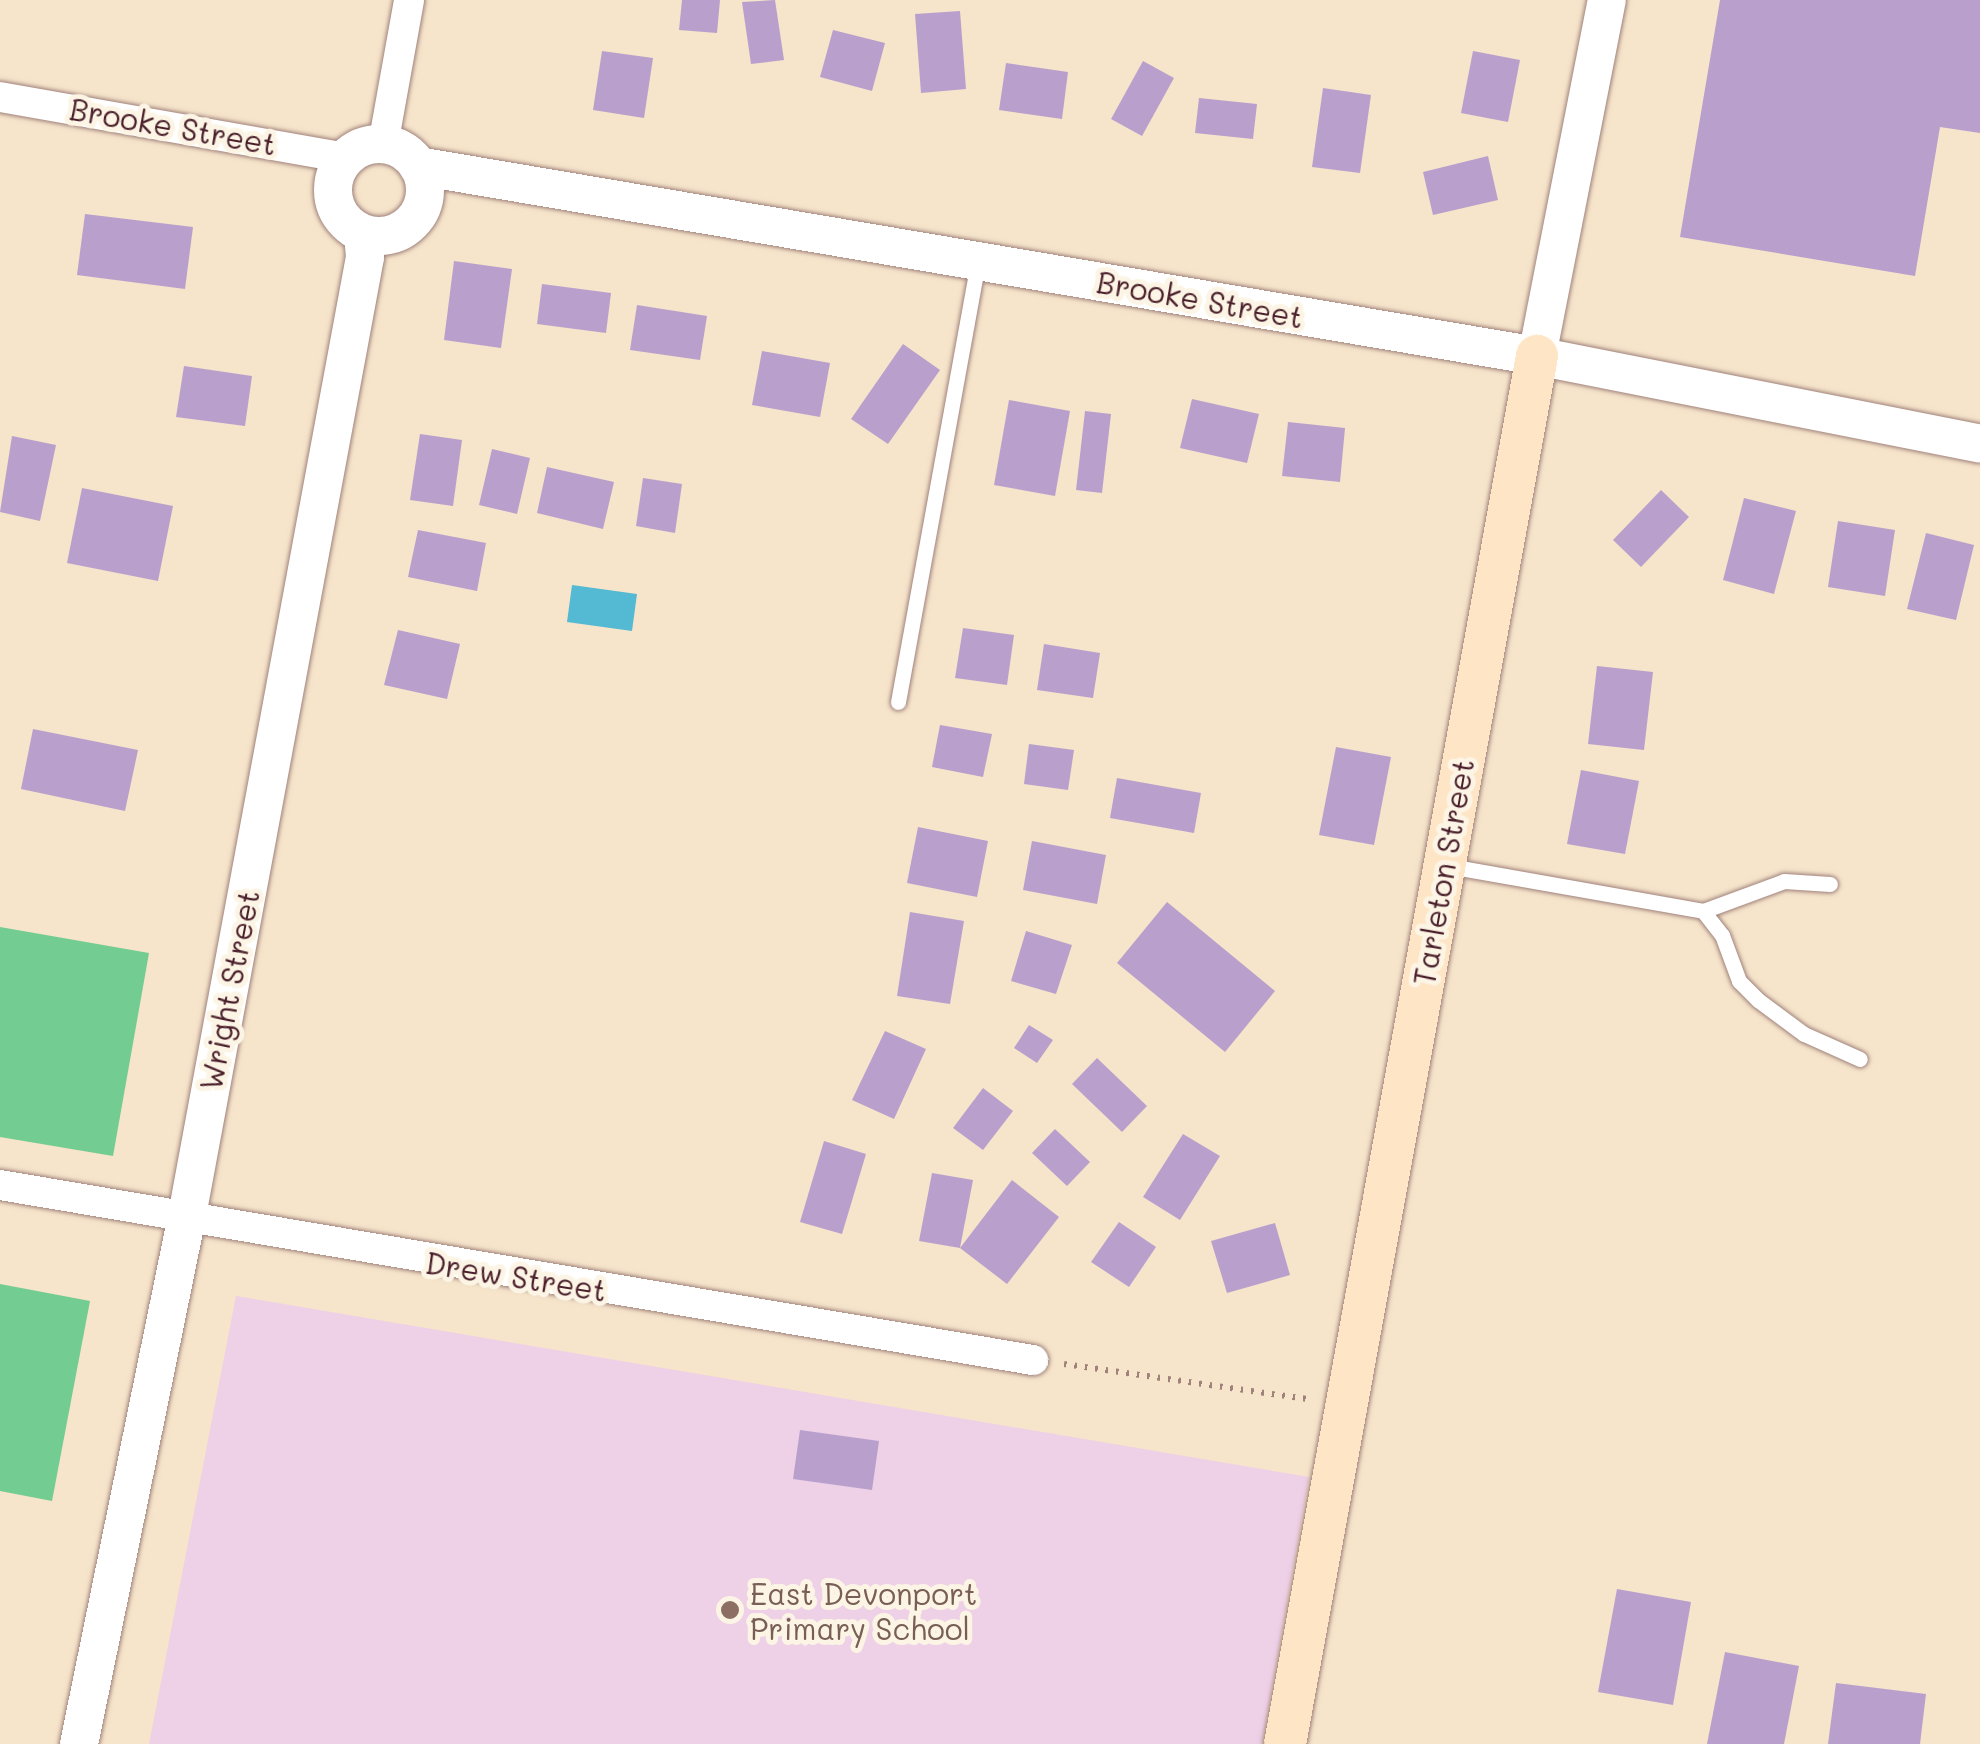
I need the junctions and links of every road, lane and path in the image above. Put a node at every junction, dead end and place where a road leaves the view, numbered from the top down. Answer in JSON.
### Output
{"nodes":[{"id":1,"x":409,"y":0,"type":"edge"},
{"id":2,"x":1607,"y":0,"type":"edge"},
{"id":3,"x":0,"y":96,"type":"edge"},
{"id":4,"x":384,"y":144,"type":"junction"},
{"id":5,"x":346,"y":158,"type":"junction"},
{"id":6,"x":418,"y":166,"type":"junction"},
{"id":7,"x":363,"y":234,"type":"junction"},
{"id":8,"x":978,"y":261,"type":"junction"},
{"id":9,"x":1536,"y":356,"type":"junction"},
{"id":10,"x":1980,"y":444,"type":"edge"},
{"id":11,"x":898,"y":702,"type":"dead end"},
{"id":12,"x":1445,"y":865,"type":"junction"},
{"id":13,"x":1830,"y":884,"type":"dead end"},
{"id":14,"x":1703,"y":911,"type":"junction"},
{"id":15,"x":1860,"y":1059,"type":"dead end"},
{"id":16,"x":0,"y":1185,"type":"edge"},
{"id":17,"x":186,"y":1221,"type":"junction"},
{"id":18,"x":1033,"y":1360,"type":"joint"},
{"id":19,"x":1346,"y":1404,"type":"junction"},
{"id":20,"x":79,"y":1744,"type":"edge"},
{"id":21,"x":1285,"y":1744,"type":"edge"}],
"edges":[{"from":1,"to":4,"type":"street"},
{"from":2,"to":9,"type":"street","name":"Tarleton Street"},
{"from":3,"to":5,"type":"street","name":"Brooke Street"},
{"from":4,"to":5,"type":"street"},
{"from":4,"to":6,"type":"street"},
{"from":5,"to":7,"type":"street"},
{"from":6,"to":7,"type":"street"},
{"from":6,"to":8,"type":"street","name":"Brooke Street"},
{"from":7,"to":17,"type":"street","name":"Wright Street"},
{"from":8,"to":9,"type":"street","name":"Brooke Street"},
{"from":8,"to":11,"type":"lane"},
{"from":9,"to":10,"type":"street","name":"Brooke Street"},
{"from":9,"to":12,"type":"main road","name":"Tarleton Street"},
{"from":12,"to":14,"type":"lane"},
{"from":12,"to":19,"type":"main road","name":"Tarleton Street"},
{"from":13,"to":14,"type":"lane"},
{"from":14,"to":15,"type":"lane"},
{"from":16,"to":17,"type":"street","name":"Drew Street"},
{"from":17,"to":18,"type":"street","name":"Drew Street"},
{"from":17,"to":20,"type":"street","name":"Wright Street"},
{"from":18,"to":19,"type":"path"},
{"from":19,"to":21,"type":"main road","name":"Tarleton Street"}]}
